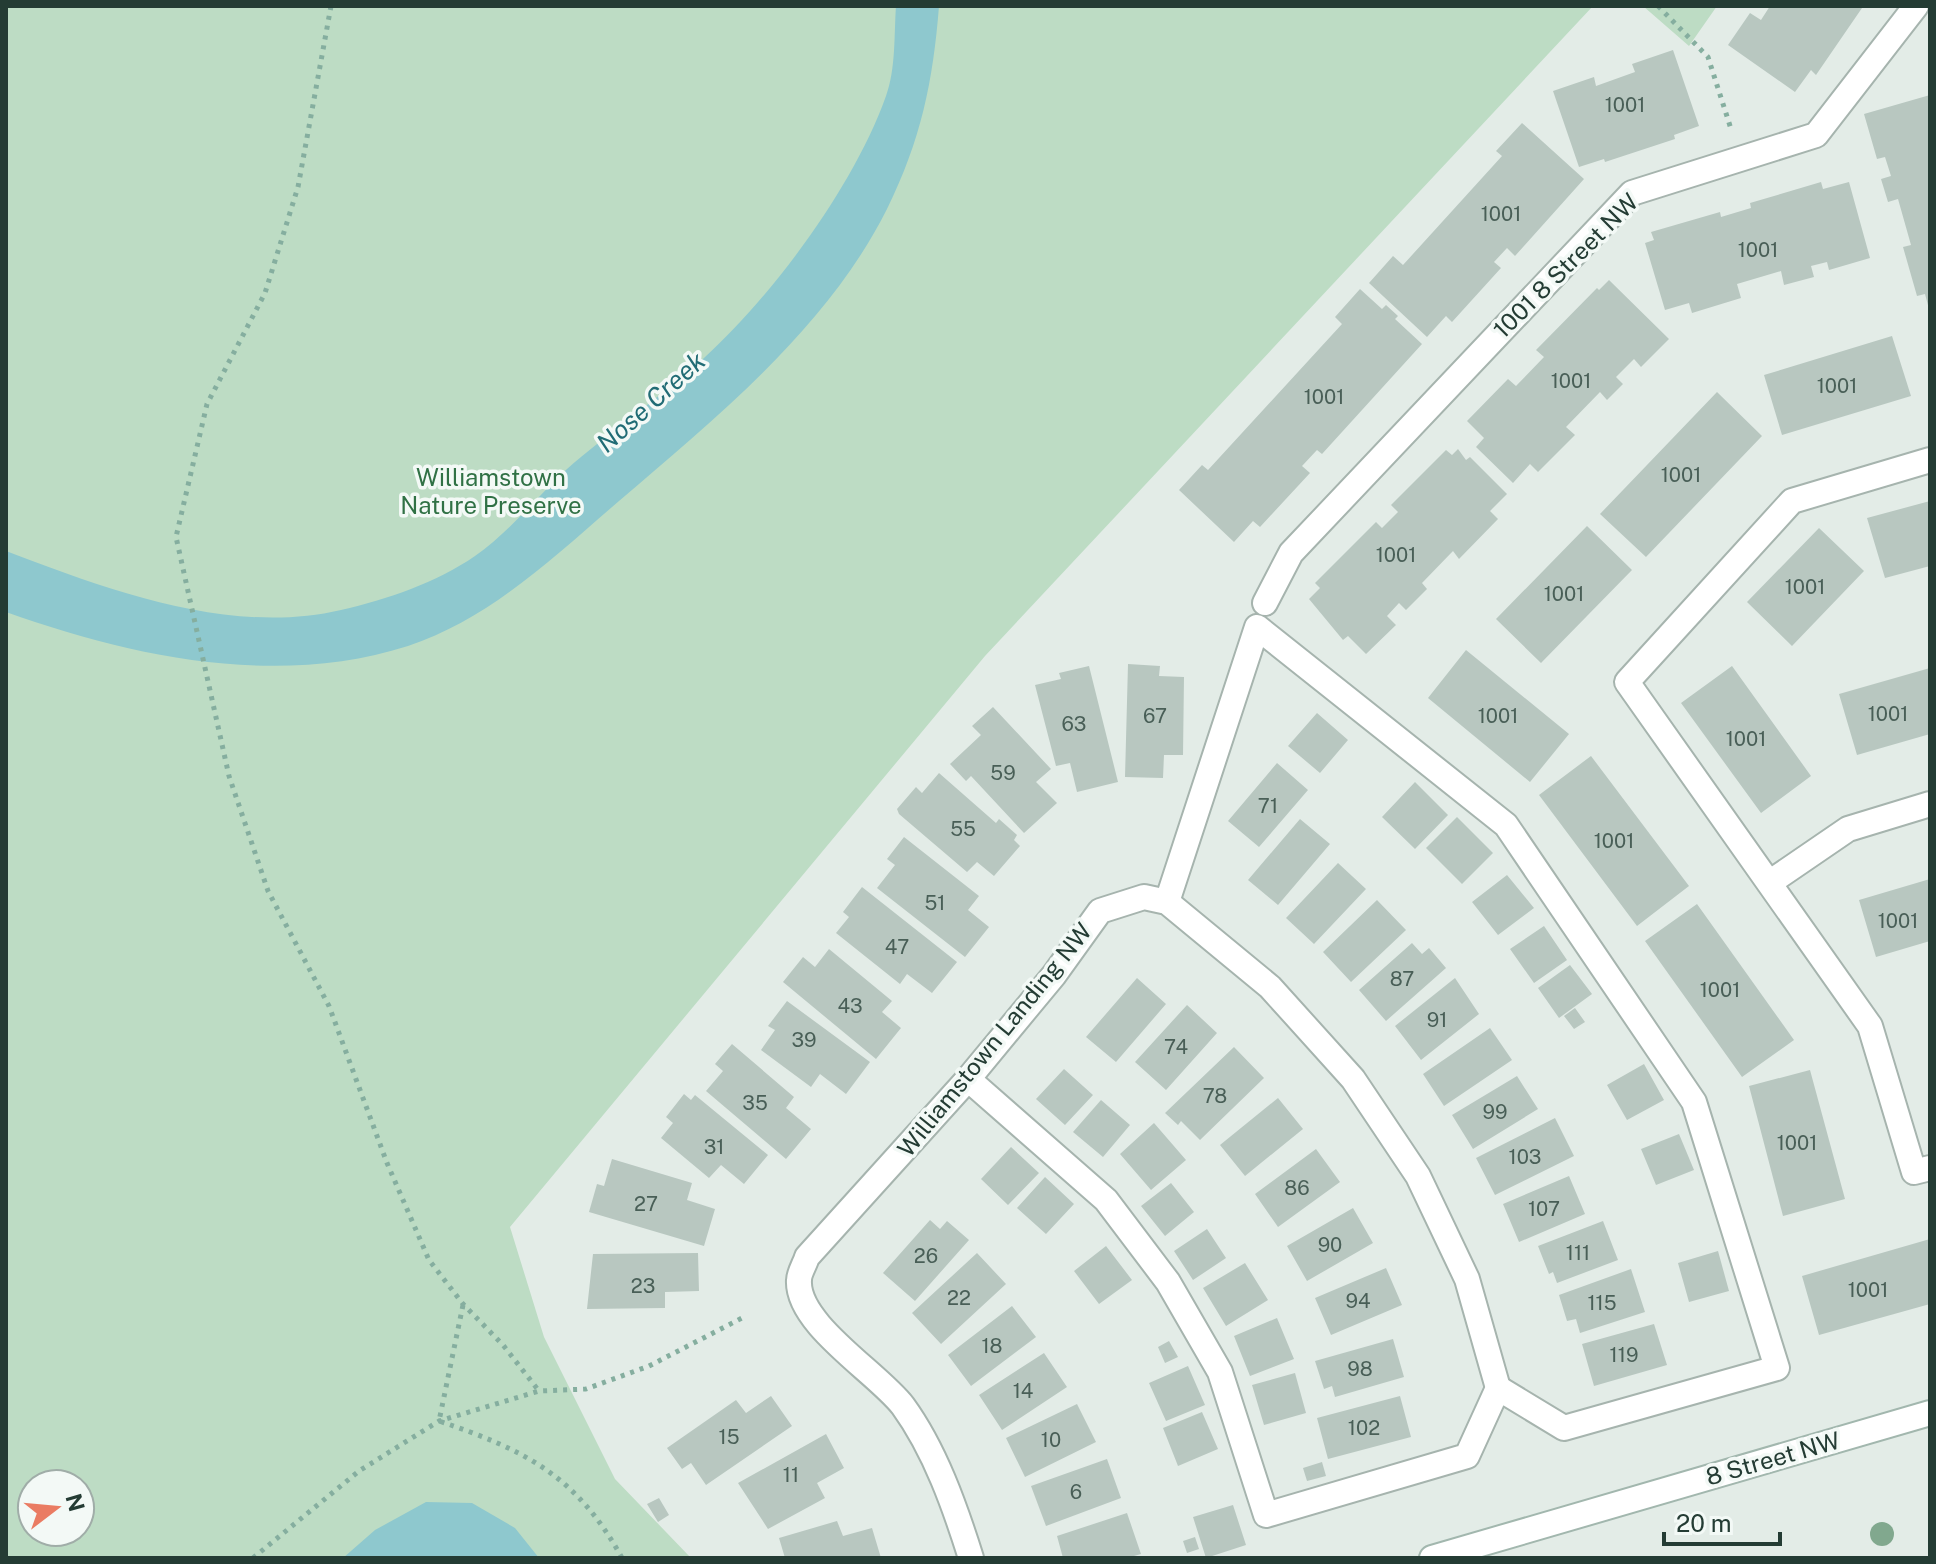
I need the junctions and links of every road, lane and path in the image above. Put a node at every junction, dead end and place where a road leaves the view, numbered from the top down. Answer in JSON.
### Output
{"nodes":[{"id":1,"x":331,"y":6,"type":"edge"},
{"id":2,"x":1658,"y":6,"type":"edge"},
{"id":3,"x":1916,"y":6,"type":"edge"},
{"id":4,"x":1740,"y":159,"type":"junction"},
{"id":5,"x":1930,"y":460,"type":"edge"},
{"id":6,"x":1257,"y":627,"type":"junction"},
{"id":7,"x":1930,"y":804,"type":"edge"},
{"id":8,"x":1769,"y":883,"type":"junction"},
{"id":9,"x":1167,"y":902,"type":"junction"},
{"id":10,"x":968,"y":1079,"type":"junction"},
{"id":11,"x":1930,"y":1168,"type":"edge"},
{"id":12,"x":463,"y":1304,"type":"junction"},
{"id":13,"x":744,"y":1317,"type":"dead end"},
{"id":14,"x":1498,"y":1388,"type":"junction"},
{"id":15,"x":539,"y":1391,"type":"junction"},
{"id":16,"x":1930,"y":1413,"type":"edge"},
{"id":17,"x":439,"y":1421,"type":"junction"},
{"id":18,"x":253,"y":1558,"type":"edge"},
{"id":19,"x":622,"y":1558,"type":"edge"},
{"id":20,"x":971,"y":1558,"type":"edge"},
{"id":21,"x":1432,"y":1558,"type":"edge"}],
"edges":[{"from":1,"to":12,"type":"path"},
{"from":2,"to":4,"type":"path"},
{"from":3,"to":4,"type":"street","name":"1001 8 Street NW"},
{"from":4,"to":6,"type":"street","name":"1001 8 Street NW"},
{"from":5,"to":8,"type":"street"},
{"from":6,"to":9,"type":"street","name":"1001 8 Street NW"},
{"from":6,"to":14,"type":"street"},
{"from":7,"to":8,"type":"street"},
{"from":8,"to":11,"type":"street"},
{"from":9,"to":10,"type":"street","name":"Williamstown Landing NW"},
{"from":9,"to":14,"type":"street"},
{"from":10,"to":14,"type":"street"},
{"from":10,"to":20,"type":"street","name":"Williamstown Landing NW"},
{"from":12,"to":15,"type":"path"},
{"from":12,"to":17,"type":"path"},
{"from":13,"to":15,"type":"path"},
{"from":15,"to":17,"type":"path"},
{"from":16,"to":21,"type":"street","name":"8 Street NW"},
{"from":17,"to":18,"type":"path"},
{"from":17,"to":19,"type":"path"}]}
